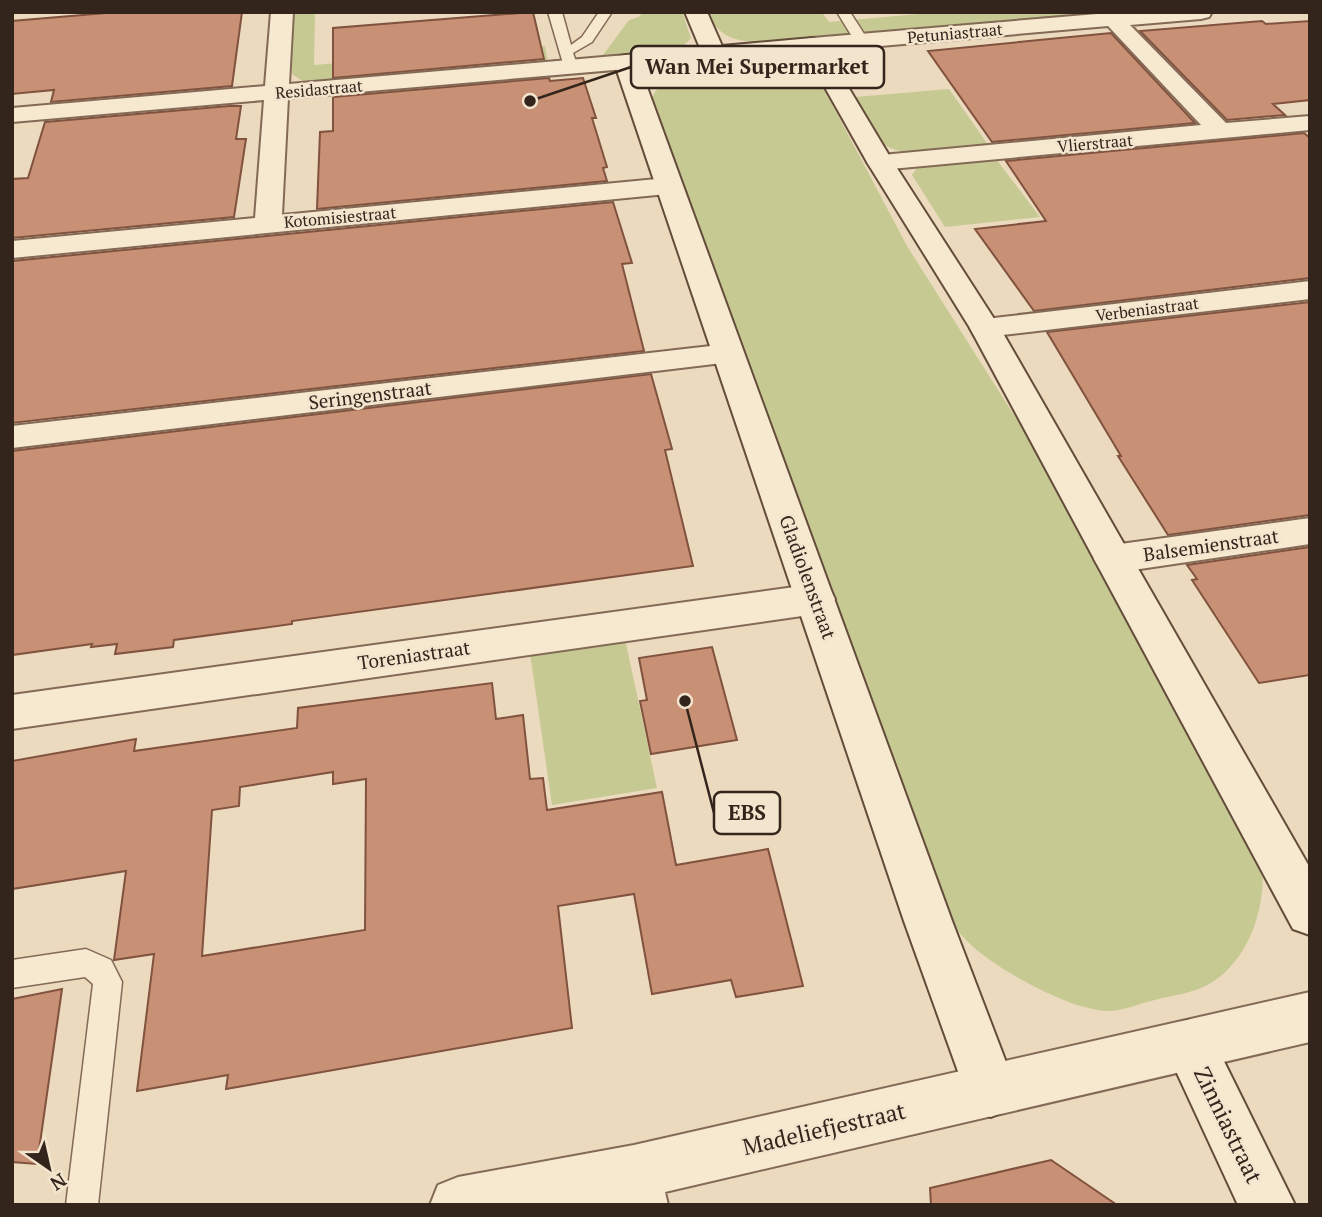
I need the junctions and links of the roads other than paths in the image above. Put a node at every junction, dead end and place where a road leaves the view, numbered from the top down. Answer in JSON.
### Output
{"nodes":[{"id":1,"x":282,"y":12,"type":"edge"},
{"id":2,"x":554,"y":12,"type":"edge"},
{"id":3,"x":606,"y":12,"type":"edge"},
{"id":4,"x":696,"y":12,"type":"edge"},
{"id":5,"x":843,"y":12,"type":"edge"},
{"id":6,"x":1201,"y":12,"type":"edge"},
{"id":7,"x":1110,"y":16,"type":"edge"},
{"id":8,"x":861,"y":40,"type":"junction"},
{"id":9,"x":812,"y":45,"type":"junction"},
{"id":10,"x":714,"y":54,"type":"junction"},
{"id":11,"x":569,"y":59,"type":"junction"},
{"id":12,"x":626,"y":62,"type":"junction"},
{"id":13,"x":279,"y":92,"type":"junction"},
{"id":14,"x":12,"y":115,"type":"edge"},
{"id":15,"x":1310,"y":123,"type":"edge"},
{"id":16,"x":1220,"y":131,"type":"junction"},
{"id":17,"x":880,"y":162,"type":"junction"},
{"id":18,"x":667,"y":186,"type":"junction"},
{"id":19,"x":268,"y":224,"type":"junction"},
{"id":20,"x":12,"y":250,"type":"edge"},
{"id":21,"x":1310,"y":290,"type":"edge"},
{"id":22,"x":985,"y":328,"type":"junction"},
{"id":23,"x":727,"y":354,"type":"junction"},
{"id":24,"x":12,"y":437,"type":"edge"},
{"id":25,"x":1310,"y":531,"type":"edge"},
{"id":26,"x":1113,"y":559,"type":"junction"},
{"id":27,"x":816,"y":598,"type":"junction"},
{"id":28,"x":12,"y":712,"type":"edge"},
{"id":29,"x":1310,"y":913,"type":"edge"},
{"id":30,"x":12,"y":974,"type":"edge"},
{"id":31,"x":1310,"y":1017,"type":"edge"},
{"id":32,"x":1189,"y":1045,"type":"junction"},
{"id":33,"x":991,"y":1091,"type":"junction"},
{"id":34,"x":637,"y":1188,"type":"edge"},
{"id":35,"x":82,"y":1205,"type":"edge"},
{"id":36,"x":458,"y":1205,"type":"edge"},
{"id":37,"x":1268,"y":1205,"type":"edge"}],
"edges":[{"from":1,"to":13,"type":"street"},
{"from":2,"to":11,"type":"lane"},
{"from":3,"to":11,"type":"lane"},
{"from":4,"to":10,"type":"street"},
{"from":5,"to":8,"type":"lane"},
{"from":6,"to":7,"type":"street","name":"Petuniastraat"},
{"from":7,"to":8,"type":"street","name":"Petuniastraat"},
{"from":7,"to":16,"type":"street"},
{"from":8,"to":9,"type":"street","name":"Petuniastraat"},
{"from":9,"to":10,"type":"street","name":"Petuniastraat"},
{"from":9,"to":17,"type":"street"},
{"from":10,"to":12,"type":"street","name":"Petuniastraat"},
{"from":11,"to":12,"type":"street","name":"Residastraat"},
{"from":11,"to":13,"type":"street","name":"Residastraat"},
{"from":12,"to":18,"type":"street","name":"Gladiolenstraat"},
{"from":13,"to":14,"type":"street","name":"Residastraat"},
{"from":13,"to":19,"type":"street"},
{"from":15,"to":16,"type":"street","name":"Vlierstraat"},
{"from":16,"to":17,"type":"street","name":"Vlierstraat"},
{"from":17,"to":22,"type":"street"},
{"from":18,"to":19,"type":"street","name":"Kotomisiestraat"},
{"from":18,"to":23,"type":"street","name":"Gladiolenstraat"},
{"from":19,"to":20,"type":"street","name":"Kotomisiestraat"},
{"from":21,"to":22,"type":"street","name":"Verbeniastraat"},
{"from":22,"to":26,"type":"street"},
{"from":23,"to":24,"type":"street","name":"Seringenstraat"},
{"from":23,"to":27,"type":"street","name":"Gladiolenstraat"},
{"from":25,"to":26,"type":"street","name":"Balsemienstraat"},
{"from":26,"to":29,"type":"street"},
{"from":27,"to":28,"type":"street","name":"Toreniastraat"},
{"from":27,"to":33,"type":"street","name":"Gladiolenstraat"},
{"from":30,"to":35,"type":"lane"},
{"from":31,"to":32,"type":"street","name":"Madeliefjestraat"},
{"from":32,"to":33,"type":"street","name":"Madeliefjestraat"},
{"from":32,"to":37,"type":"street","name":"Zinniastraat"},
{"from":33,"to":34,"type":"street","name":"Madeliefjestraat"},
{"from":34,"to":36,"type":"street","name":"Madeliefjestraat"}]}
